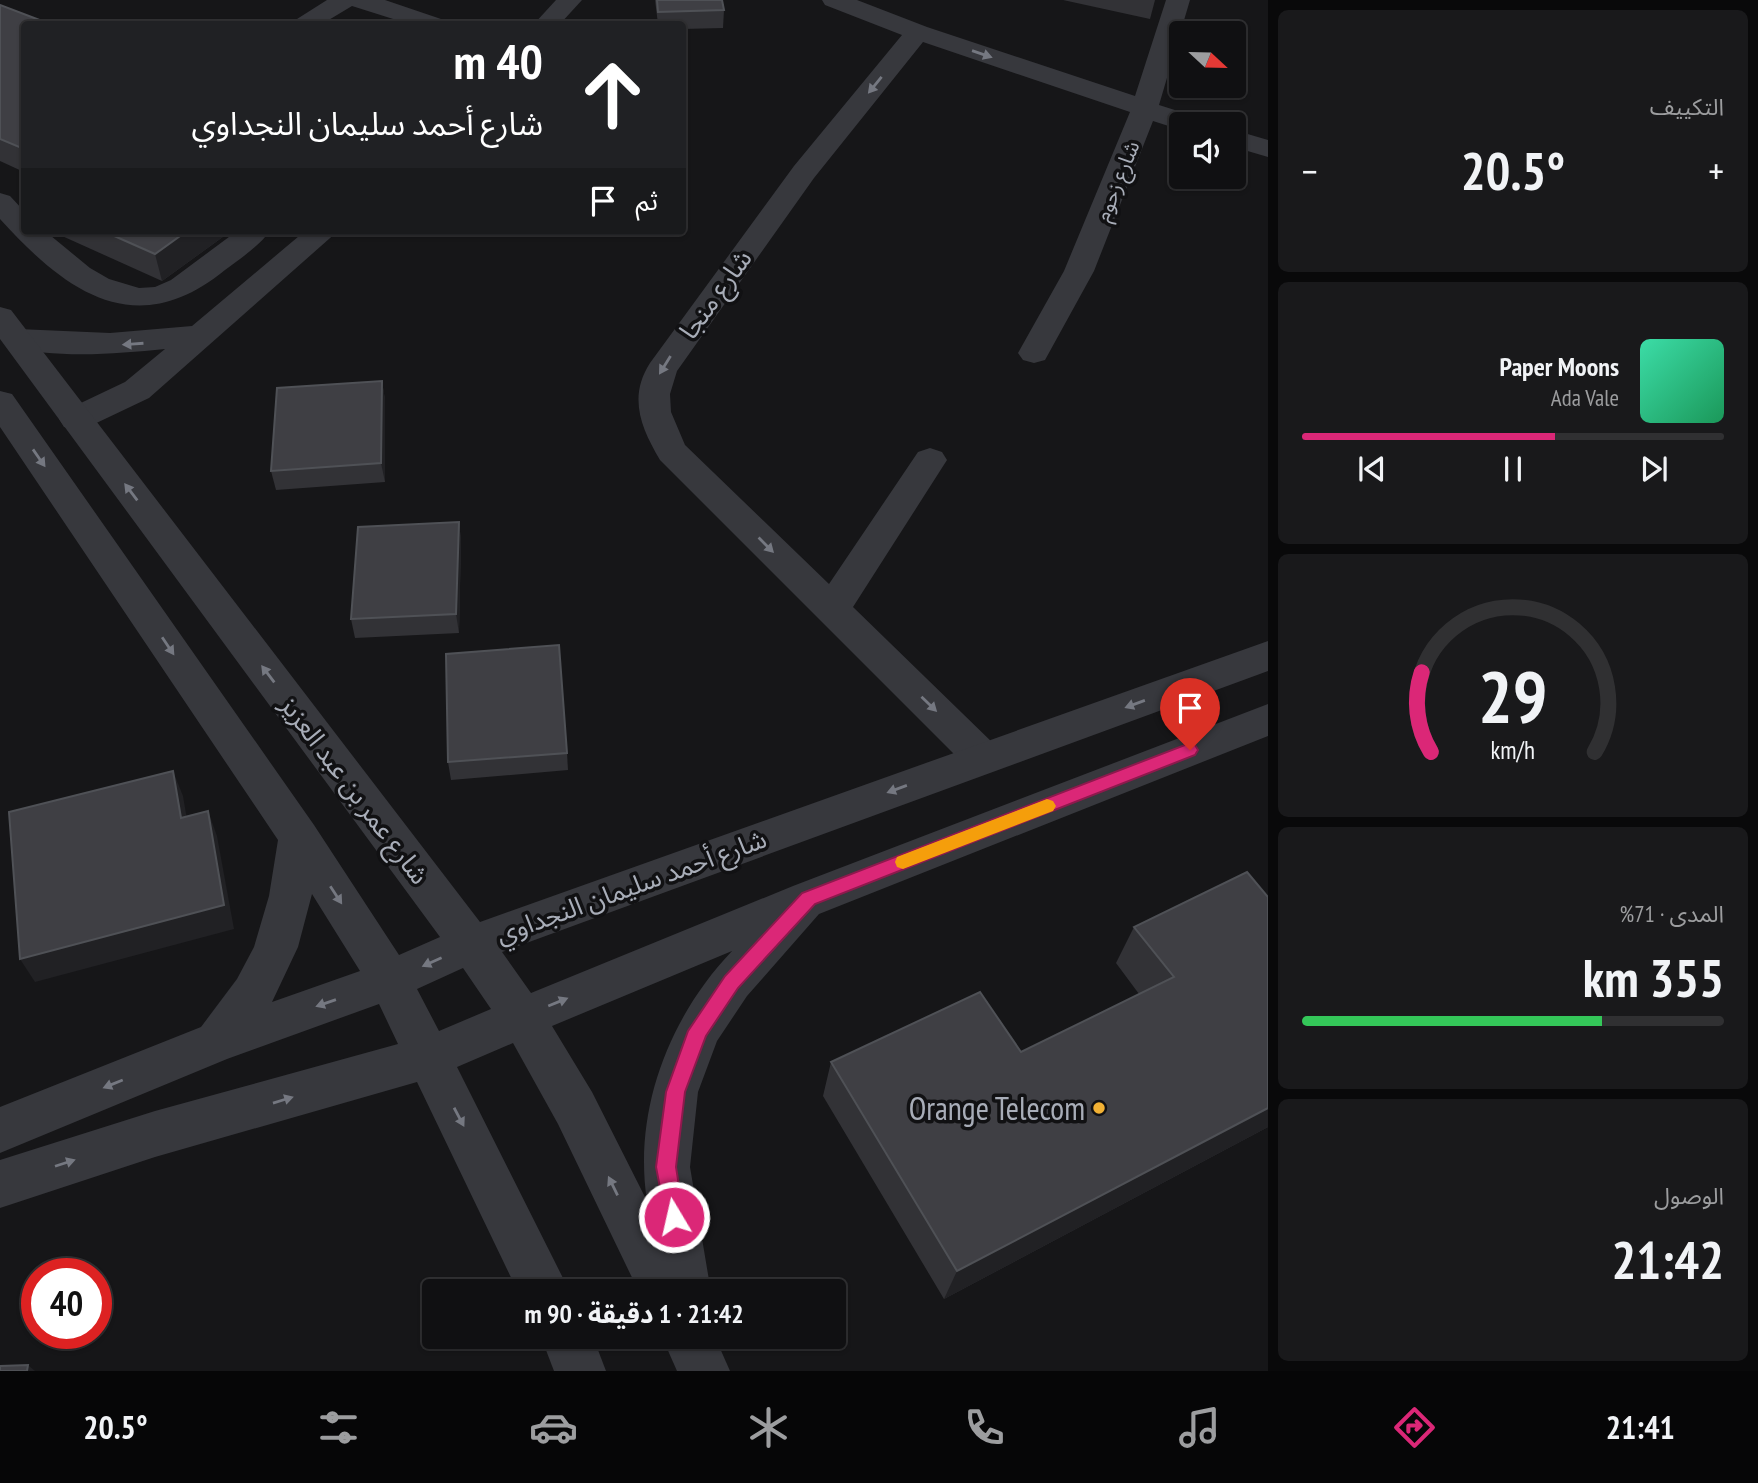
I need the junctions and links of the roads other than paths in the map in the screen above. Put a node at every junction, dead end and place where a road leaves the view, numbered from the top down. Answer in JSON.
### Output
{"nodes":[{"id":1,"x":344,"y":0,"type":"edge"},
{"id":2,"x":359,"y":0,"type":"edge"},
{"id":3,"x":570,"y":0,"type":"edge"},
{"id":4,"x":834,"y":0,"type":"edge"},
{"id":5,"x":1178,"y":0,"type":"edge"},
{"id":6,"x":311,"y":21,"type":"edge"},
{"id":7,"x":423,"y":21,"type":"edge"},
{"id":8,"x":549,"y":21,"type":"edge"},
{"id":9,"x":918,"y":32,"type":"junction"},
{"id":10,"x":1144,"y":110,"type":"junction"},
{"id":11,"x":1169,"y":118,"type":"edge"},
{"id":12,"x":1246,"y":142,"type":"edge"},
{"id":13,"x":1268,"y":149,"type":"edge"},
{"id":14,"x":0,"y":202,"type":"edge"},
{"id":15,"x":21,"y":224,"type":"edge"},
{"id":16,"x":32,"y":235,"type":"edge"},
{"id":17,"x":250,"y":235,"type":"edge"},
{"id":18,"x":318,"y":235,"type":"edge"},
{"id":19,"x":9,"y":328,"type":"edge"},
{"id":20,"x":201,"y":335,"type":"junction"},
{"id":21,"x":1034,"y":353,"type":"dead end"},
{"id":22,"x":0,"y":402,"type":"edge"},
{"id":23,"x":76,"y":419,"type":"junction"},
{"id":24,"x":930,"y":460,"type":"dead end"},
{"id":25,"x":832,"y":610,"type":"junction"},
{"id":26,"x":1268,"y":656,"type":"edge"},
{"id":27,"x":1259,"y":728,"type":"edge"},
{"id":28,"x":983,"y":758,"type":"junction"},
{"id":29,"x":299,"y":836,"type":"junction"},
{"id":30,"x":808,"y":899,"type":"junction"},
{"id":31,"x":471,"y":944,"type":"junction"},
{"id":32,"x":390,"y":980,"type":"junction"},
{"id":33,"x":522,"y":1017,"type":"junction"},
{"id":34,"x":217,"y":1042,"type":"junction"},
{"id":35,"x":428,"y":1057,"type":"junction"},
{"id":36,"x":0,"y":1130,"type":"edge"},
{"id":37,"x":0,"y":1184,"type":"edge"},
{"id":38,"x":539,"y":1279,"type":"edge"},
{"id":39,"x":660,"y":1279,"type":"edge"},
{"id":40,"x":684,"y":1279,"type":"edge"},
{"id":41,"x":572,"y":1349,"type":"edge"},
{"id":42,"x":580,"y":1371,"type":"edge"}],
"edges":[{"from":1,"to":6,"type":"street"},
{"from":2,"to":7,"type":"street"},
{"from":3,"to":8,"type":"street"},
{"from":4,"to":9,"type":"street"},
{"from":5,"to":10,"type":"street","name":"شارع زحوم"},
{"from":9,"to":10,"type":"street","one_way":true},
{"from":9,"to":25,"type":"street","name":"شارع منجا","one_way":true},
{"from":10,"to":11,"type":"street"},
{"from":10,"to":21,"type":"street","name":"شارع زحوم"},
{"from":12,"to":13,"type":"street"},
{"from":14,"to":15,"type":"street"},
{"from":16,"to":17,"type":"street"},
{"from":18,"to":20,"type":"street"},
{"from":20,"to":19,"type":"street","one_way":true},
{"from":19,"to":23,"type":"street","name":"شارع عمر بن عبد العزيز"},
{"from":20,"to":23,"type":"street"},
{"from":22,"to":29,"type":"street","one_way":true},
{"from":31,"to":23,"type":"street","name":"شارع عمر بن عبد العزيز","one_way":true},
{"from":24,"to":25,"type":"street"},
{"from":25,"to":28,"type":"street","name":"شارع منجا","one_way":true},
{"from":26,"to":28,"type":"street","name":"شارع أحمد سليمان النجداوي","one_way":true},
{"from":27,"to":30,"type":"street"},
{"from":28,"to":31,"type":"street","name":"شارع أحمد سليمان النجداوي","one_way":true},
{"from":29,"to":32,"type":"street","one_way":true},
{"from":29,"to":34,"type":"street"},
{"from":33,"to":30,"type":"street","one_way":true},
{"from":30,"to":40,"type":"street"},
{"from":31,"to":32,"type":"street","name":"شارع أحمد سليمان النجداوي","one_way":true},
{"from":31,"to":33,"type":"street","name":"شارع عمر بن عبد العزيز"},
{"from":32,"to":34,"type":"street","name":"شارع أحمد سليمان النجداوي","one_way":true},
{"from":32,"to":35,"type":"street"},
{"from":33,"to":35,"type":"street"},
{"from":39,"to":33,"type":"street","name":"شارع عمر بن عبد العزيز","one_way":true},
{"from":34,"to":36,"type":"street","name":"شارع أحمد سليمان النجداوي","one_way":true},
{"from":37,"to":35,"type":"street","one_way":true},
{"from":35,"to":38,"type":"street","one_way":true},
{"from":41,"to":42,"type":"street"}]}
